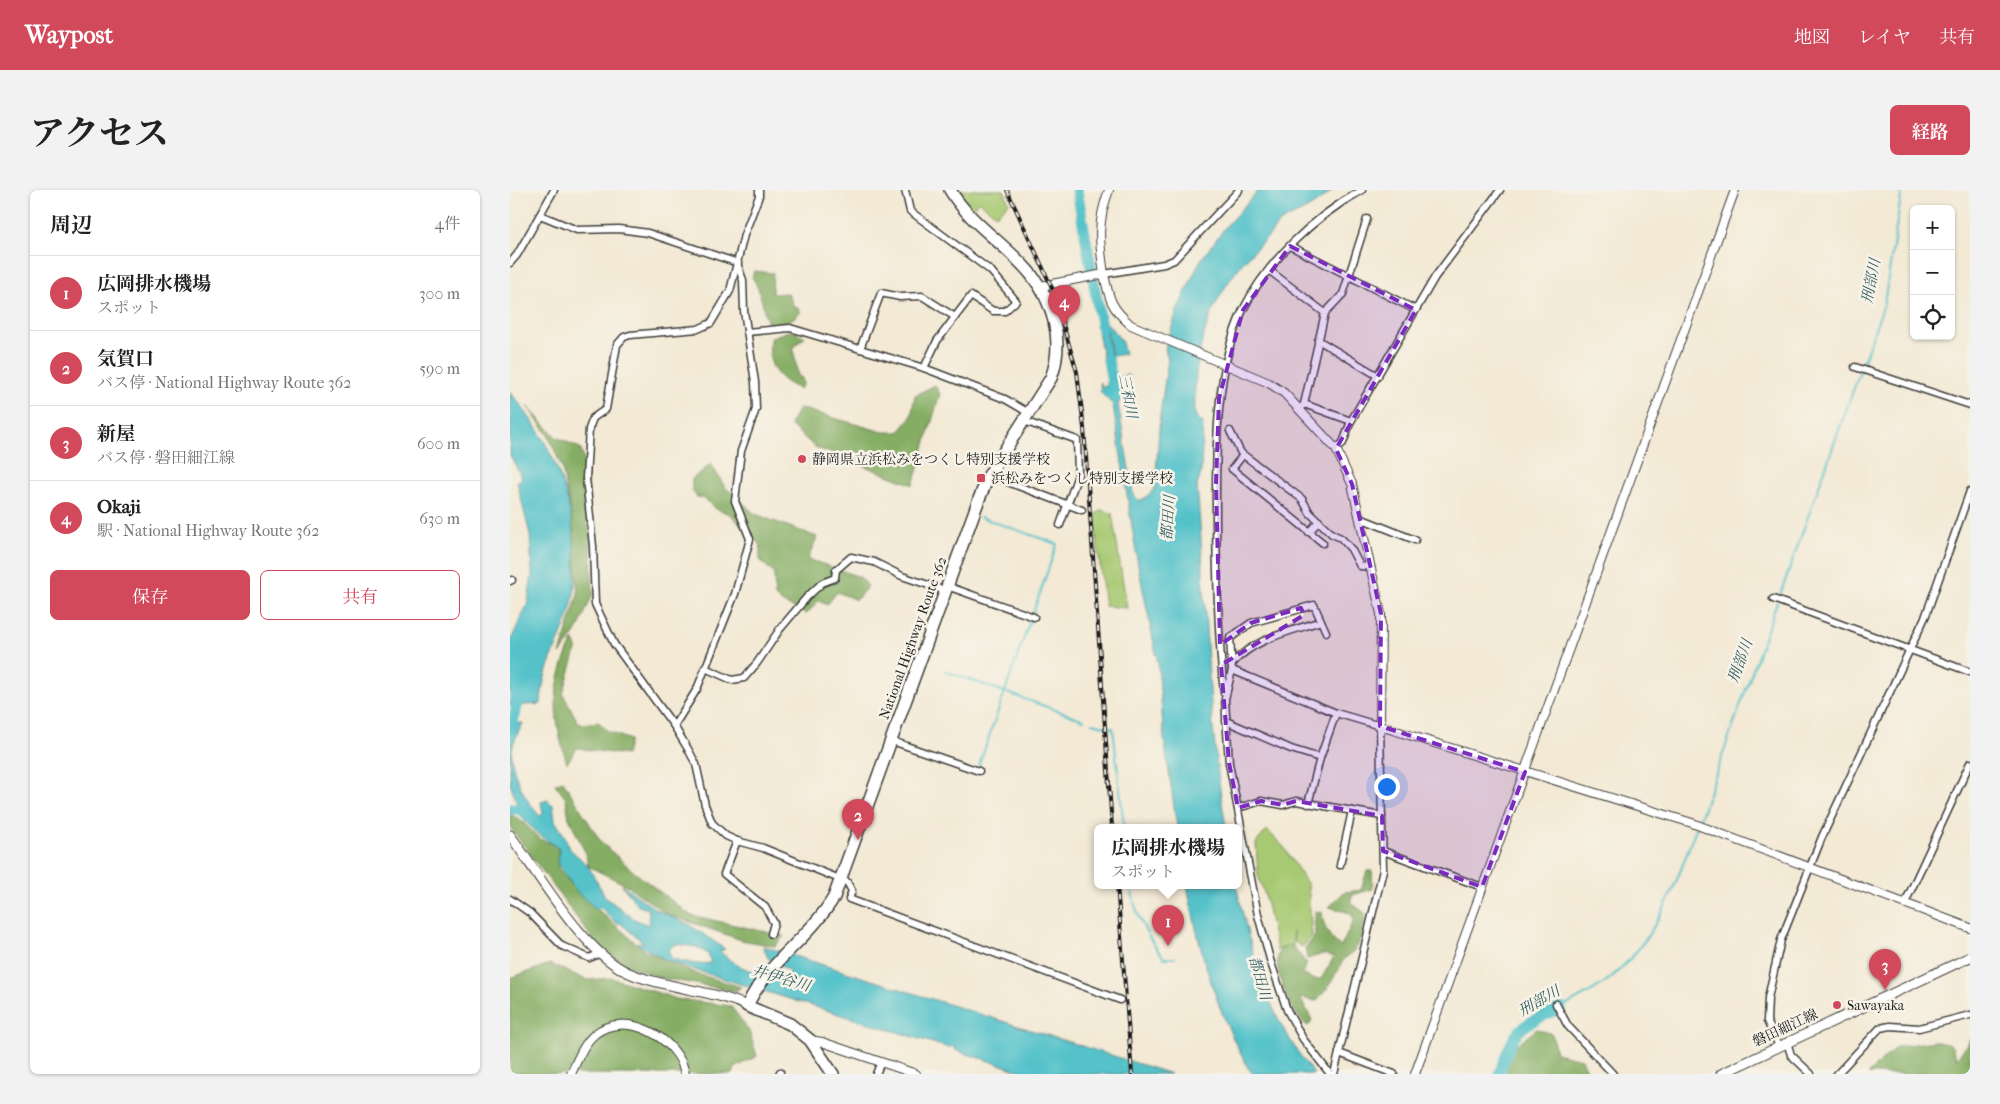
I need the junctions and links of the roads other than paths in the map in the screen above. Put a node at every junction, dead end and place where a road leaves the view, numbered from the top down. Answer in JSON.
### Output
{"nodes":[{"id":1,"x":554,"y":190,"type":"edge"},
{"id":2,"x":759,"y":190,"type":"edge"},
{"id":3,"x":905,"y":190,"type":"edge"},
{"id":4,"x":950,"y":190,"type":"edge"},
{"id":5,"x":1109,"y":190,"type":"edge"},
{"id":6,"x":1239,"y":190,"type":"edge"},
{"id":7,"x":1362,"y":190,"type":"edge"},
{"id":8,"x":1500,"y":190,"type":"edge"},
{"id":9,"x":1735,"y":190,"type":"edge"},
{"id":10,"x":540,"y":215,"type":"junction"},
{"id":11,"x":1367,"y":219,"type":"dead end"},
{"id":12,"x":1290,"y":246,"type":"junction"},
{"id":13,"x":510,"y":263,"type":"edge"},
{"id":14,"x":738,"y":264,"type":"junction"},
{"id":15,"x":1270,"y":271,"type":"junction"},
{"id":16,"x":1101,"y":275,"type":"junction"},
{"id":17,"x":1349,"y":277,"type":"junction"},
{"id":18,"x":1041,"y":286,"type":"junction"},
{"id":19,"x":1416,"y":310,"type":"junction"},
{"id":20,"x":1325,"y":312,"type":"junction"},
{"id":21,"x":955,"y":317,"type":"junction"},
{"id":22,"x":747,"y":332,"type":"junction"},
{"id":23,"x":1318,"y":340,"type":"junction"},
{"id":24,"x":860,"y":349,"type":"junction"},
{"id":25,"x":1225,"y":364,"type":"junction"},
{"id":26,"x":1855,"y":367,"type":"dead end"},
{"id":27,"x":924,"y":368,"type":"junction"},
{"id":28,"x":1378,"y":376,"type":"junction"},
{"id":29,"x":1970,"y":405,"type":"edge"},
{"id":30,"x":1302,"y":407,"type":"junction"},
{"id":31,"x":1027,"y":417,"type":"junction"},
{"id":32,"x":1351,"y":421,"type":"junction"},
{"id":33,"x":1230,"y":431,"type":"dead end"},
{"id":34,"x":1336,"y":449,"type":"junction"},
{"id":35,"x":1243,"y":455,"type":"junction"},
{"id":36,"x":989,"y":475,"type":"junction"},
{"id":37,"x":1970,"y":491,"type":"edge"},
{"id":38,"x":1068,"y":505,"type":"junction"},
{"id":39,"x":1082,"y":510,"type":"dead end"},
{"id":40,"x":1360,"y":518,"type":"junction"},
{"id":41,"x":1319,"y":521,"type":"junction"},
{"id":42,"x":1060,"y":525,"type":"dead end"},
{"id":43,"x":1309,"y":532,"type":"junction"},
{"id":44,"x":1415,"y":540,"type":"dead end"},
{"id":45,"x":1323,"y":543,"type":"dead end"},
{"id":46,"x":1371,"y":567,"type":"junction"},
{"id":47,"x":946,"y":588,"type":"junction"},
{"id":48,"x":1773,"y":599,"type":"dead end"},
{"id":49,"x":1034,"y":617,"type":"dead end"},
{"id":50,"x":1321,"y":621,"type":"junction"},
{"id":51,"x":1326,"y":632,"type":"dead end"},
{"id":52,"x":1909,"y":651,"type":"junction"},
{"id":53,"x":704,"y":668,"type":"junction"},
{"id":54,"x":1232,"y":668,"type":"junction"},
{"id":55,"x":1970,"y":672,"type":"edge"},
{"id":56,"x":1225,"y":699,"type":"junction"},
{"id":57,"x":1336,"y":713,"type":"junction"},
{"id":58,"x":1226,"y":721,"type":"junction"},
{"id":59,"x":674,"y":726,"type":"junction"},
{"id":60,"x":1380,"y":726,"type":"junction"},
{"id":61,"x":892,"y":741,"type":"junction"},
{"id":62,"x":1320,"y":758,"type":"junction"},
{"id":63,"x":1970,"y":763,"type":"edge"},
{"id":64,"x":979,"y":771,"type":"dead end"},
{"id":65,"x":1525,"y":772,"type":"junction"},
{"id":66,"x":1308,"y":804,"type":"junction"},
{"id":67,"x":1238,"y":808,"type":"junction"},
{"id":68,"x":1352,"y":811,"type":"junction"},
{"id":69,"x":1382,"y":816,"type":"junction"},
{"id":70,"x":1241,"y":824,"type":"edge"},
{"id":71,"x":1242,"y":829,"type":"edge"},
{"id":72,"x":510,"y":835,"type":"edge"},
{"id":73,"x":737,"y":841,"type":"junction"},
{"id":74,"x":1383,"y":852,"type":"junction"},
{"id":75,"x":1340,"y":865,"type":"dead end"},
{"id":76,"x":1811,"y":868,"type":"junction"},
{"id":77,"x":840,"y":881,"type":"junction"},
{"id":78,"x":1482,"y":887,"type":"junction"},
{"id":79,"x":510,"y":899,"type":"edge"},
{"id":80,"x":1906,"y":903,"type":"junction"},
{"id":81,"x":1970,"y":928,"type":"edge"},
{"id":82,"x":771,"y":934,"type":"dead end"},
{"id":83,"x":600,"y":954,"type":"junction"},
{"id":84,"x":1970,"y":957,"type":"edge"},
{"id":85,"x":1120,"y":1000,"type":"dead end"},
{"id":86,"x":749,"y":1002,"type":"junction"},
{"id":87,"x":1556,"y":1004,"type":"dead end"},
{"id":88,"x":1970,"y":1015,"type":"edge"},
{"id":89,"x":810,"y":1040,"type":"junction"},
{"id":90,"x":1783,"y":1044,"type":"junction"},
{"id":91,"x":1339,"y":1053,"type":"junction"},
{"id":92,"x":881,"y":1062,"type":"junction"},
{"id":93,"x":571,"y":1074,"type":"edge"},
{"id":94,"x":685,"y":1074,"type":"edge"},
{"id":95,"x":833,"y":1074,"type":"edge"},
{"id":96,"x":876,"y":1074,"type":"edge"},
{"id":97,"x":916,"y":1074,"type":"edge"},
{"id":98,"x":1332,"y":1074,"type":"edge"},
{"id":99,"x":1394,"y":1074,"type":"edge"},
{"id":100,"x":1415,"y":1074,"type":"edge"},
{"id":101,"x":1613,"y":1074,"type":"edge"},
{"id":102,"x":1721,"y":1074,"type":"edge"},
{"id":103,"x":1811,"y":1074,"type":"edge"},
{"id":104,"x":1837,"y":1074,"type":"edge"}],
"edges":[{"from":1,"to":10,"type":"street"},
{"from":2,"to":14,"type":"street"},
{"from":3,"to":21,"type":"street"},
{"from":4,"to":18,"type":"highway","name":"National Highway Route 362"},
{"from":5,"to":16,"type":"street"},
{"from":6,"to":16,"type":"street"},
{"from":7,"to":12,"type":"street"},
{"from":8,"to":19,"type":"street"},
{"from":9,"to":65,"type":"street"},
{"from":10,"to":13,"type":"street"},
{"from":10,"to":14,"type":"street"},
{"from":11,"to":17,"type":"street"},
{"from":12,"to":15,"type":"street"},
{"from":12,"to":17,"type":"street"},
{"from":14,"to":22,"type":"street"},
{"from":14,"to":59,"type":"street"},
{"from":15,"to":20,"type":"street"},
{"from":15,"to":25,"type":"street"},
{"from":16,"to":18,"type":"street"},
{"from":16,"to":25,"type":"street"},
{"from":17,"to":19,"type":"street"},
{"from":17,"to":20,"type":"street"},
{"from":18,"to":31,"type":"highway","name":"National Highway Route 362"},
{"from":19,"to":28,"type":"street"},
{"from":20,"to":23,"type":"street"},
{"from":21,"to":24,"type":"street"},
{"from":21,"to":27,"type":"street"},
{"from":22,"to":24,"type":"street"},
{"from":22,"to":53,"type":"street"},
{"from":23,"to":28,"type":"street"},
{"from":23,"to":30,"type":"street"},
{"from":24,"to":27,"type":"street"},
{"from":25,"to":30,"type":"street"},
{"from":25,"to":56,"type":"street"},
{"from":26,"to":29,"type":"street"},
{"from":27,"to":31,"type":"street"},
{"from":28,"to":32,"type":"street"},
{"from":30,"to":32,"type":"street"},
{"from":30,"to":34,"type":"street"},
{"from":31,"to":36,"type":"highway","name":"National Highway Route 362"},
{"from":31,"to":38,"type":"street"},
{"from":32,"to":34,"type":"street"},
{"from":33,"to":35,"type":"street"},
{"from":34,"to":40,"type":"street"},
{"from":35,"to":41,"type":"street"},
{"from":35,"to":43,"type":"street"},
{"from":36,"to":38,"type":"street"},
{"from":36,"to":47,"type":"highway","name":"National Highway Route 362"},
{"from":37,"to":52,"type":"street"},
{"from":38,"to":39,"type":"street"},
{"from":38,"to":42,"type":"street"},
{"from":40,"to":44,"type":"street"},
{"from":40,"to":46,"type":"street"},
{"from":41,"to":43,"type":"street"},
{"from":41,"to":46,"type":"street"},
{"from":43,"to":45,"type":"street"},
{"from":46,"to":60,"type":"street"},
{"from":47,"to":49,"type":"street"},
{"from":47,"to":53,"type":"street"},
{"from":47,"to":61,"type":"highway","name":"National Highway Route 362"},
{"from":48,"to":52,"type":"street"},
{"from":50,"to":51,"type":"street"},
{"from":50,"to":54,"type":"street"},
{"from":50,"to":54,"type":"street"},
{"from":52,"to":55,"type":"street"},
{"from":52,"to":76,"type":"street"},
{"from":53,"to":59,"type":"street"},
{"from":54,"to":56,"type":"street"},
{"from":54,"to":57,"type":"street"},
{"from":56,"to":58,"type":"street"},
{"from":57,"to":60,"type":"street"},
{"from":57,"to":62,"type":"street"},
{"from":58,"to":62,"type":"street"},
{"from":58,"to":67,"type":"street"},
{"from":59,"to":73,"type":"street"},
{"from":60,"to":65,"type":"street"},
{"from":60,"to":69,"type":"street"},
{"from":61,"to":64,"type":"street"},
{"from":61,"to":77,"type":"highway","name":"National Highway Route 362"},
{"from":62,"to":66,"type":"street"},
{"from":63,"to":80,"type":"street"},
{"from":65,"to":76,"type":"street"},
{"from":65,"to":78,"type":"street"},
{"from":66,"to":67,"type":"street"},
{"from":66,"to":68,"type":"street"},
{"from":67,"to":70,"type":"street"},
{"from":68,"to":69,"type":"street"},
{"from":68,"to":75,"type":"street"},
{"from":69,"to":74,"type":"street"},
{"from":71,"to":98,"type":"street"},
{"from":72,"to":83,"type":"main road"},
{"from":73,"to":77,"type":"street"},
{"from":73,"to":82,"type":"street"},
{"from":74,"to":78,"type":"street"},
{"from":74,"to":91,"type":"street"},
{"from":76,"to":80,"type":"street"},
{"from":76,"to":90,"type":"street"},
{"from":77,"to":85,"type":"street"},
{"from":77,"to":86,"type":"highway","name":"National Highway Route 362"},
{"from":78,"to":100,"type":"street"},
{"from":79,"to":83,"type":"street"},
{"from":80,"to":81,"type":"street"},
{"from":83,"to":86,"type":"main road"},
{"from":84,"to":90,"type":"main road","name":"磐田細江線"},
{"from":86,"to":89,"type":"highway"},
{"from":87,"to":101,"type":"street"},
{"from":88,"to":104,"type":"street"},
{"from":89,"to":92,"type":"street"},
{"from":89,"to":95,"type":"highway"},
{"from":90,"to":102,"type":"main road","name":"磐田細江線"},
{"from":90,"to":103,"type":"street"},
{"from":91,"to":98,"type":"street"},
{"from":91,"to":99,"type":"street"},
{"from":92,"to":96,"type":"street"},
{"from":92,"to":97,"type":"street"},
{"from":93,"to":94,"type":"street"}]}
